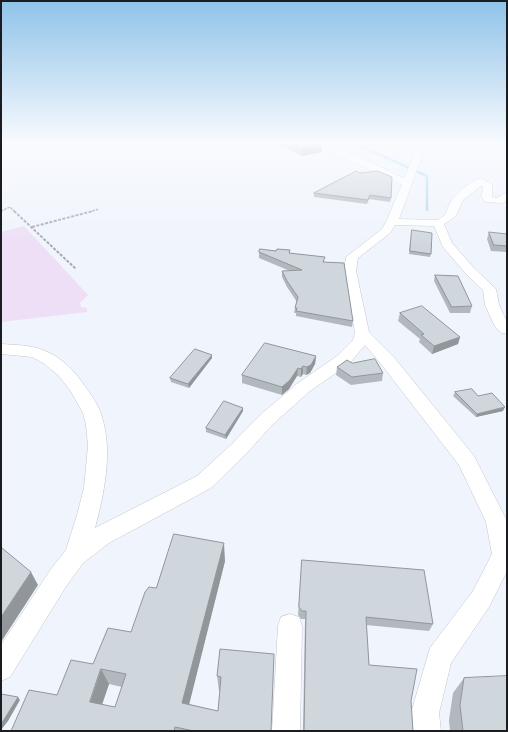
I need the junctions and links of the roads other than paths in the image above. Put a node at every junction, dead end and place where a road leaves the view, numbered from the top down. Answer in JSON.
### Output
{"nodes":[{"id":1,"x":394,"y":177,"type":"edge"},
{"id":2,"x":409,"y":177,"type":"edge"},
{"id":3,"x":407,"y":183,"type":"junction"},
{"id":4,"x":507,"y":195,"type":"edge"},
{"id":5,"x":392,"y":222,"type":"junction"},
{"id":6,"x":438,"y":223,"type":"junction"},
{"id":7,"x":507,"y":330,"type":"edge"},
{"id":8,"x":362,"y":333,"type":"junction"},
{"id":9,"x":1,"y":349,"type":"edge"},
{"id":10,"x":74,"y":556,"type":"junction"},
{"id":11,"x":290,"y":626,"type":"dead end"},
{"id":12,"x":1,"y":668,"type":"edge"},
{"id":13,"x":286,"y":731,"type":"edge"},
{"id":14,"x":427,"y":731,"type":"edge"}],
"edges":[{"from":1,"to":3,"type":"street"},
{"from":2,"to":3,"type":"street"},
{"from":3,"to":5,"type":"street"},
{"from":4,"to":6,"type":"street"},
{"from":5,"to":6,"type":"street"},
{"from":5,"to":8,"type":"street"},
{"from":6,"to":7,"type":"street"},
{"from":8,"to":10,"type":"street"},
{"from":8,"to":14,"type":"street"},
{"from":9,"to":10,"type":"street"},
{"from":10,"to":12,"type":"street"},
{"from":11,"to":13,"type":"street"}]}
